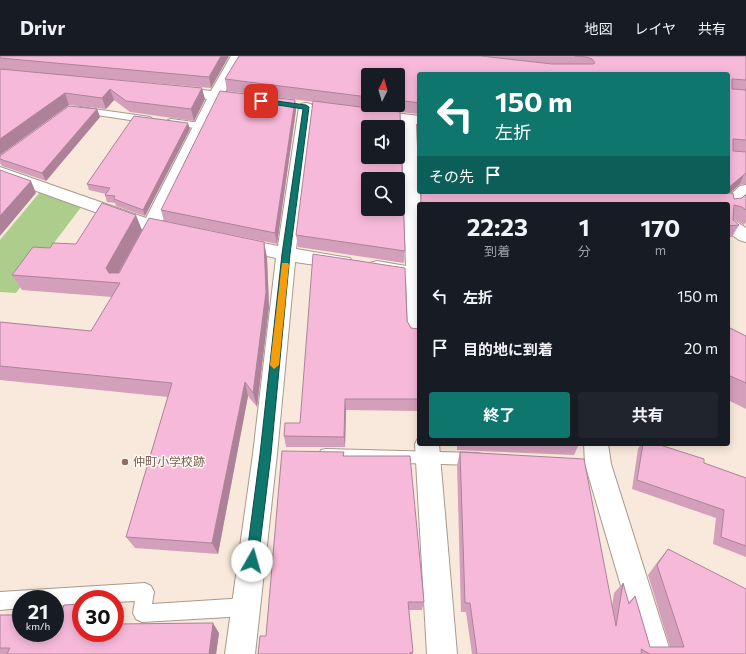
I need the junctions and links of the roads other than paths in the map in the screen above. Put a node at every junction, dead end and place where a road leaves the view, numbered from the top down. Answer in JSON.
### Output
{"nodes":[{"id":1,"x":238,"y":56,"type":"edge"},
{"id":2,"x":162,"y":90,"type":"edge"},
{"id":3,"x":216,"y":95,"type":"junction"},
{"id":4,"x":261,"y":101,"type":"edge"},
{"id":5,"x":306,"y":107,"type":"edge"},
{"id":6,"x":70,"y":109,"type":"edge"},
{"id":7,"x":361,"y":113,"type":"edge"},
{"id":8,"x":413,"y":119,"type":"edge"},
{"id":9,"x":201,"y":126,"type":"junction"},
{"id":10,"x":2,"y":176,"type":"edge"},
{"id":11,"x":746,"y":190,"type":"edge"},
{"id":12,"x":730,"y":203,"type":"edge"},
{"id":13,"x":730,"y":225,"type":"edge"},
{"id":14,"x":147,"y":232,"type":"junction"},
{"id":15,"x":188,"y":234,"type":"edge"},
{"id":16,"x":746,"y":236,"type":"edge"},
{"id":17,"x":218,"y":240,"type":"edge"},
{"id":18,"x":286,"y":254,"type":"junction"},
{"id":19,"x":417,"y":274,"type":"edge"},
{"id":20,"x":427,"y":450,"type":"edge"},
{"id":21,"x":312,"y":454,"type":"edge"},
{"id":22,"x":592,"y":457,"type":"edge"},
{"id":23,"x":490,"y":459,"type":"edge"},
{"id":24,"x":64,"y":597,"type":"edge"},
{"id":25,"x":12,"y":599,"type":"edge"},
{"id":26,"x":0,"y":600,"type":"edge"},
{"id":27,"x":246,"y":607,"type":"junction"},
{"id":28,"x":240,"y":654,"type":"edge"},
{"id":29,"x":442,"y":654,"type":"edge"},
{"id":30,"x":656,"y":654,"type":"edge"}],
"edges":[{"from":1,"to":3,"type":"street"},
{"from":2,"to":3,"type":"street"},
{"from":3,"to":4,"type":"street"},
{"from":3,"to":9,"type":"street"},
{"from":5,"to":18,"type":"street"},
{"from":6,"to":9,"type":"lane"},
{"from":7,"to":8,"type":"street"},
{"from":8,"to":19,"type":"street"},
{"from":9,"to":14,"type":"street"},
{"from":10,"to":14,"type":"street"},
{"from":11,"to":12,"type":"street"},
{"from":13,"to":16,"type":"street"},
{"from":14,"to":15,"type":"street"},
{"from":17,"to":18,"type":"street"},
{"from":18,"to":19,"type":"street"},
{"from":18,"to":27,"type":"street"},
{"from":20,"to":21,"type":"lane"},
{"from":20,"to":23,"type":"lane"},
{"from":20,"to":29,"type":"street"},
{"from":22,"to":30,"type":"street"},
{"from":24,"to":27,"type":"lane"},
{"from":25,"to":26,"type":"lane"},
{"from":27,"to":28,"type":"street"}]}
